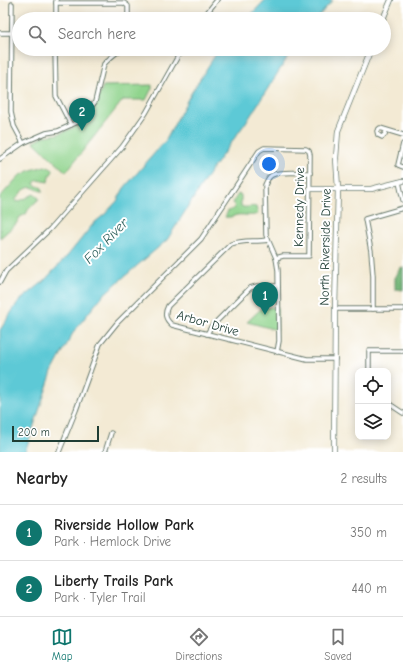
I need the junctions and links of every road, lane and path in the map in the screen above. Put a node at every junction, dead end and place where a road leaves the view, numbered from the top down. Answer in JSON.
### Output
{"nodes":[{"id":1,"x":217,"y":0,"type":"edge"},
{"id":2,"x":391,"y":0,"type":"edge"},
{"id":3,"x":56,"y":1,"type":"edge"},
{"id":4,"x":12,"y":4,"type":"dead end"},
{"id":5,"x":56,"y":12,"type":"edge"},
{"id":6,"x":128,"y":12,"type":"edge"},
{"id":7,"x":208,"y":12,"type":"edge"},
{"id":8,"x":386,"y":12,"type":"edge"},
{"id":9,"x":0,"y":33,"type":"edge"},
{"id":10,"x":12,"y":33,"type":"junction"},
{"id":11,"x":55,"y":56,"type":"edge"},
{"id":12,"x":112,"y":56,"type":"edge"},
{"id":13,"x":178,"y":56,"type":"edge"},
{"id":14,"x":368,"y":56,"type":"edge"},
{"id":15,"x":71,"y":125,"type":"junction"},
{"id":16,"x":386,"y":130,"type":"dead end"},
{"id":17,"x":403,"y":136,"type":"edge"},
{"id":18,"x":23,"y":143,"type":"junction"},
{"id":19,"x":403,"y":144,"type":"edge"},
{"id":20,"x":402,"y":154,"type":"edge"},
{"id":21,"x":0,"y":159,"type":"edge"},
{"id":22,"x":403,"y":168,"type":"edge"},
{"id":23,"x":310,"y":173,"type":"junction"},
{"id":24,"x":401,"y":181,"type":"edge"},
{"id":25,"x":310,"y":189,"type":"junction"},
{"id":26,"x":338,"y":189,"type":"junction"},
{"id":27,"x":403,"y":200,"type":"edge"},
{"id":28,"x":403,"y":208,"type":"edge"},
{"id":29,"x":268,"y":240,"type":"junction"},
{"id":30,"x":276,"y":258,"type":"junction"},
{"id":31,"x":0,"y":282,"type":"edge"},
{"id":32,"x":278,"y":286,"type":"junction"},
{"id":33,"x":335,"y":309,"type":"junction"},
{"id":34,"x":373,"y":309,"type":"junction"},
{"id":35,"x":403,"y":309,"type":"edge"},
{"id":36,"x":207,"y":334,"type":"junction"},
{"id":37,"x":403,"y":351,"type":"edge"},
{"id":38,"x":277,"y":352,"type":"junction"},
{"id":39,"x":335,"y":359,"type":"junction"},
{"id":40,"x":369,"y":368,"type":"edge"},
{"id":41,"x":390,"y":404,"type":"edge"},
{"id":42,"x":403,"y":413,"type":"edge"},
{"id":43,"x":111,"y":433,"type":"dead end"},
{"id":44,"x":59,"y":452,"type":"edge"},
{"id":45,"x":105,"y":452,"type":"edge"},
{"id":46,"x":334,"y":452,"type":"edge"}],
"edges":[{"from":1,"to":7,"type":"street"},
{"from":2,"to":8,"type":"street"},
{"from":3,"to":5,"type":"street"},
{"from":3,"to":6,"type":"street"},
{"from":4,"to":10,"type":"street"},
{"from":9,"to":10,"type":"street"},
{"from":10,"to":18,"type":"street"},
{"from":11,"to":15,"type":"street"},
{"from":12,"to":15,"type":"street"},
{"from":13,"to":31,"type":"street"},
{"from":14,"to":26,"type":"street","name":"North Riverside Drive"},
{"from":15,"to":18,"type":"street"},
{"from":16,"to":17,"type":"street"},
{"from":18,"to":21,"type":"street"},
{"from":19,"to":20,"type":"street"},
{"from":20,"to":22,"type":"street"},
{"from":23,"to":25,"type":"street","name":"Kennedy Drive"},
{"from":23,"to":29,"type":"street"},
{"from":23,"to":44,"type":"street","name":"Kennedy Drive"},
{"from":24,"to":26,"type":"street"},
{"from":24,"to":27,"type":"street"},
{"from":25,"to":26,"type":"street"},
{"from":25,"to":30,"type":"street","name":"Kennedy Drive"},
{"from":26,"to":33,"type":"street","name":"North Riverside Drive"},
{"from":28,"to":34,"type":"street"},
{"from":29,"to":30,"type":"street"},
{"from":29,"to":36,"type":"street","name":"Arbor Drive"},
{"from":30,"to":32,"type":"street"},
{"from":32,"to":36,"type":"street"},
{"from":32,"to":38,"type":"street"},
{"from":33,"to":34,"type":"street"},
{"from":33,"to":39,"type":"street","name":"North Riverside Drive"},
{"from":34,"to":35,"type":"street"},
{"from":36,"to":38,"type":"street","name":"Arbor Drive"},
{"from":37,"to":40,"type":"street"},
{"from":38,"to":39,"type":"street","name":"Arbor Drive"},
{"from":39,"to":46,"type":"street","name":"North Riverside Drive"},
{"from":41,"to":42,"type":"street"},
{"from":43,"to":45,"type":"street"}]}
